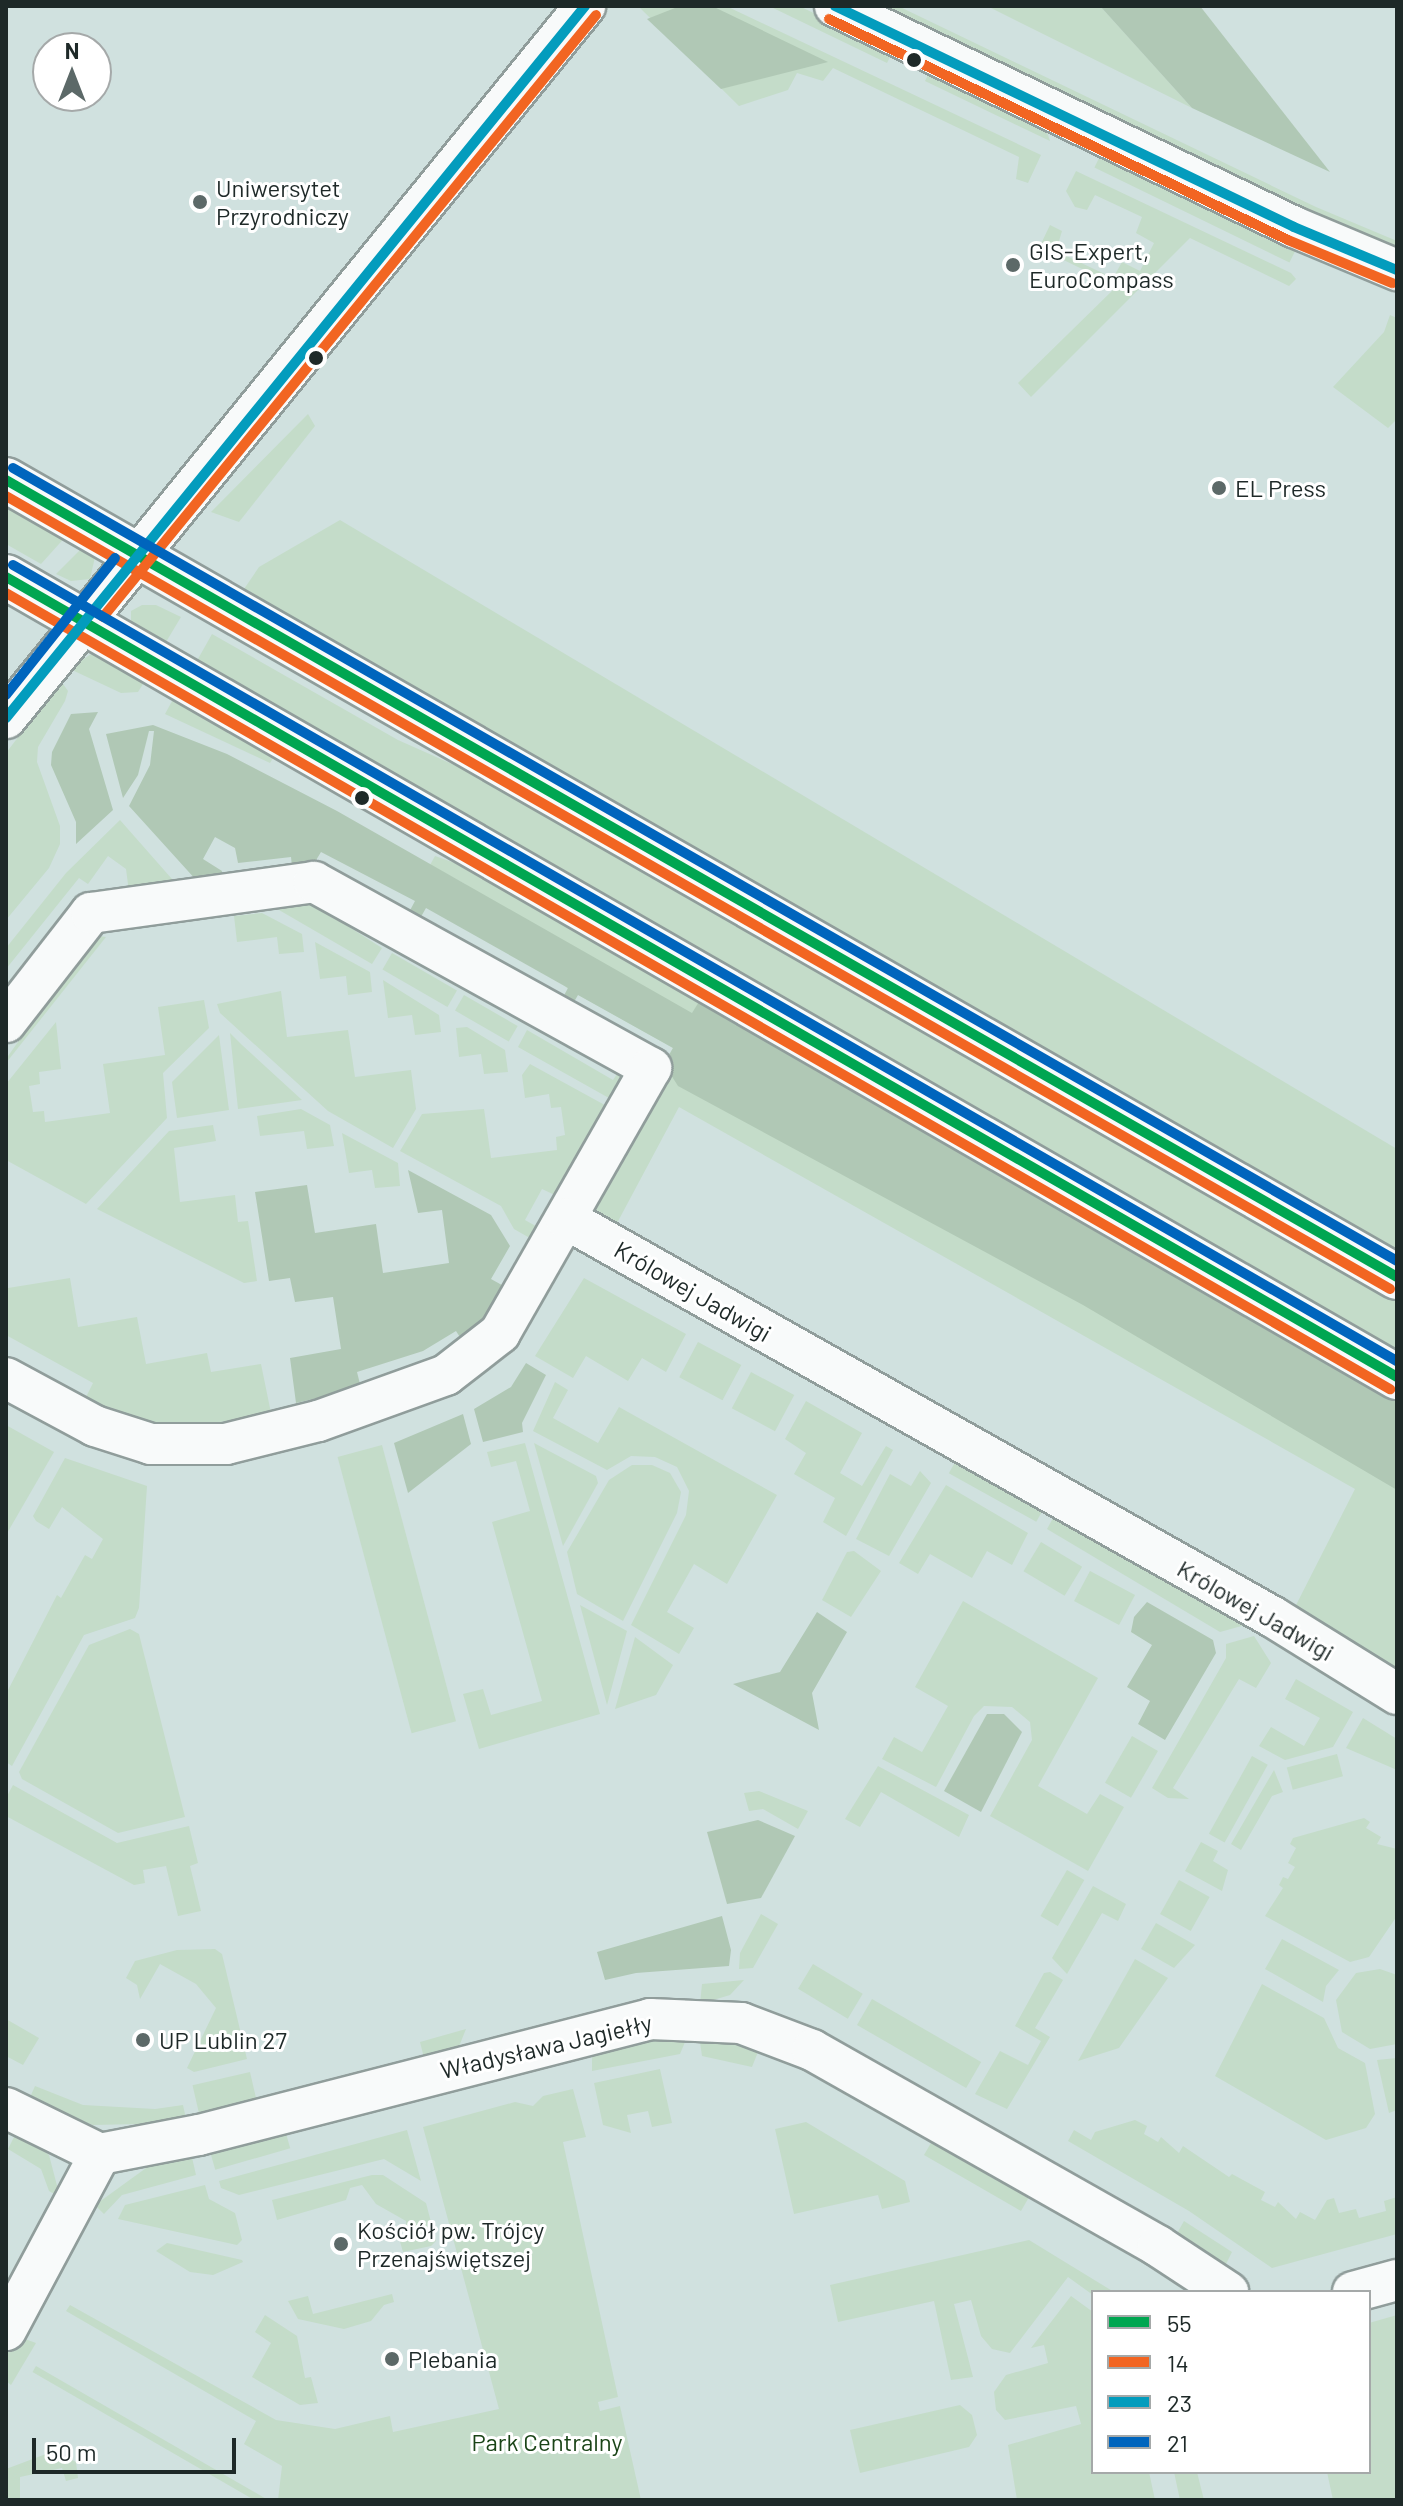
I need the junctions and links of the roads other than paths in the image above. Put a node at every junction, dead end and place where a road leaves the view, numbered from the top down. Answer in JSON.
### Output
{"nodes":[{"id":1,"x":585,"y":6,"type":"edge"},
{"id":2,"x":835,"y":6,"type":"edge"},
{"id":3,"x":1397,"y":270,"type":"edge"},
{"id":4,"x":6,"y":480,"type":"edge"},
{"id":5,"x":136,"y":555,"type":"junction"},
{"id":6,"x":6,"y":577,"type":"edge"},
{"id":7,"x":82,"y":621,"type":"junction"},
{"id":8,"x":6,"y":718,"type":"edge"},
{"id":9,"x":6,"y":1022,"type":"edge"},
{"id":10,"x":566,"y":1219,"type":"junction"},
{"id":11,"x":1397,"y":1277,"type":"edge"},
{"id":12,"x":1397,"y":1377,"type":"edge"},
{"id":13,"x":6,"y":1378,"type":"edge"},
{"id":14,"x":1397,"y":1694,"type":"edge"},
{"id":15,"x":6,"y":2108,"type":"edge"},
{"id":16,"x":100,"y":2154,"type":"junction"},
{"id":17,"x":1397,"y":2280,"type":"edge"},
{"id":18,"x":1225,"y":2290,"type":"edge"},
{"id":19,"x":1360,"y":2290,"type":"edge"},
{"id":20,"x":6,"y":2330,"type":"edge"}],
"edges":[{"from":1,"to":5,"type":"street"},
{"from":2,"to":3,"type":"street"},
{"from":4,"to":5,"type":"main road"},
{"from":5,"to":7,"type":"street"},
{"from":5,"to":11,"type":"main road"},
{"from":6,"to":7,"type":"main road"},
{"from":7,"to":8,"type":"street"},
{"from":7,"to":12,"type":"main road"},
{"from":9,"to":10,"type":"street"},
{"from":10,"to":13,"type":"street"},
{"from":10,"to":14,"type":"street","name":"Królowej Jadwigi"},
{"from":15,"to":16,"type":"street"},
{"from":16,"to":18,"type":"street","name":"Władysława Jagiełły"},
{"from":16,"to":20,"type":"street"},
{"from":17,"to":19,"type":"street"}]}
